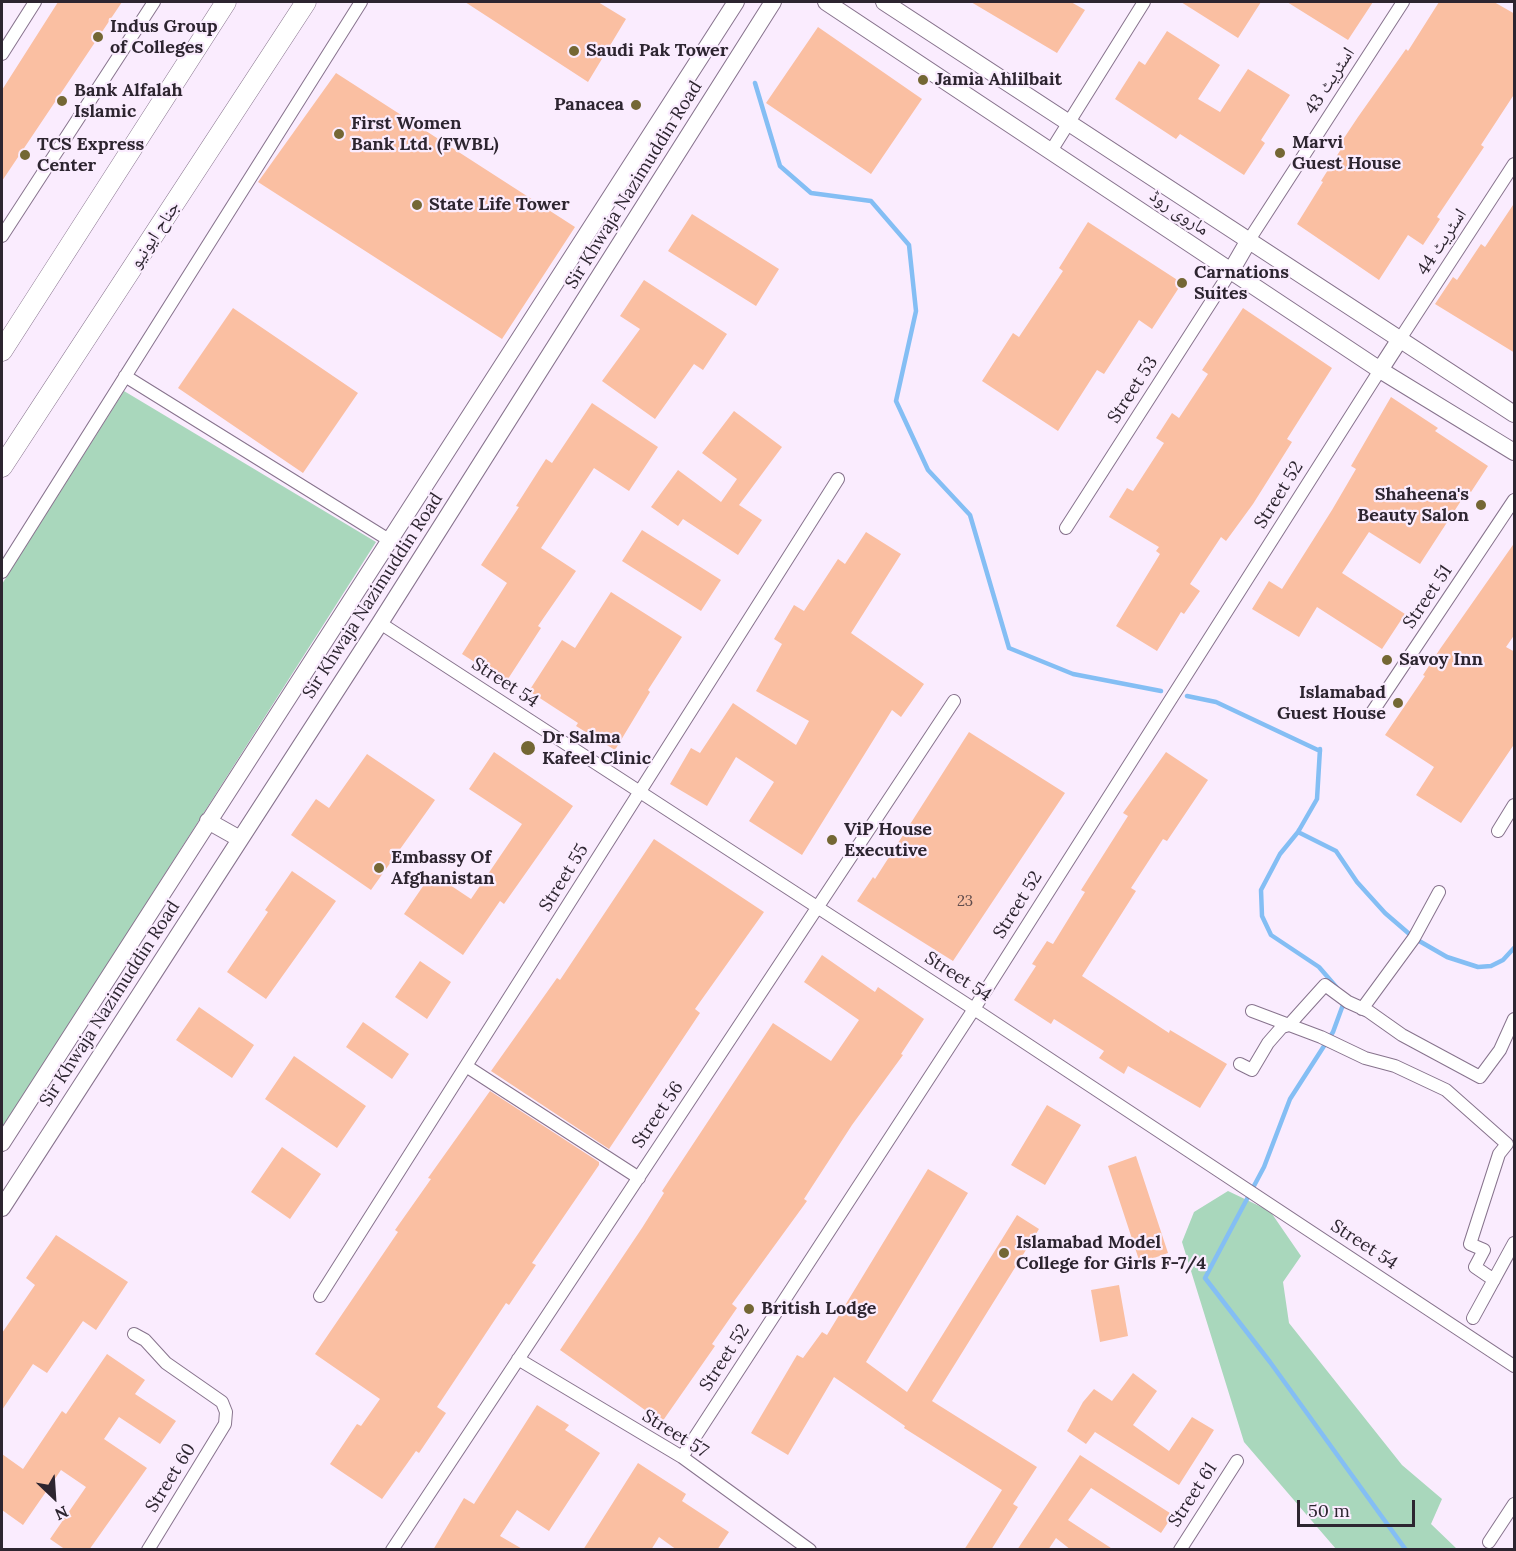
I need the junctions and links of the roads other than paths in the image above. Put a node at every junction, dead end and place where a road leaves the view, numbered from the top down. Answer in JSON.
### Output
{"nodes":[{"id":1,"x":35,"y":2,"type":"edge"},
{"id":2,"x":154,"y":2,"type":"edge"},
{"id":3,"x":226,"y":2,"type":"edge"},
{"id":4,"x":306,"y":2,"type":"edge"},
{"id":5,"x":361,"y":2,"type":"edge"},
{"id":6,"x":773,"y":2,"type":"edge"},
{"id":7,"x":826,"y":2,"type":"edge"},
{"id":8,"x":884,"y":2,"type":"edge"},
{"id":9,"x":1144,"y":2,"type":"edge"},
{"id":10,"x":1403,"y":2,"type":"edge"},
{"id":11,"x":734,"y":3,"type":"edge"},
{"id":12,"x":2,"y":54,"type":"edge"},
{"id":13,"x":1068,"y":122,"type":"junction"},
{"id":14,"x":1051,"y":151,"type":"junction"},
{"id":15,"x":1515,"y":164,"type":"edge"},
{"id":16,"x":2,"y":236,"type":"edge"},
{"id":17,"x":1249,"y":240,"type":"junction"},
{"id":18,"x":1231,"y":271,"type":"junction"},
{"id":19,"x":1400,"y":339,"type":"junction"},
{"id":20,"x":2,"y":351,"type":"edge"},
{"id":21,"x":1380,"y":370,"type":"junction"},
{"id":22,"x":125,"y":376,"type":"junction"},
{"id":23,"x":1515,"y":414,"type":"edge"},
{"id":24,"x":1515,"y":452,"type":"edge"},
{"id":25,"x":2,"y":467,"type":"edge"},
{"id":26,"x":838,"y":479,"type":"dead end"},
{"id":27,"x":1515,"y":500,"type":"edge"},
{"id":28,"x":1066,"y":528,"type":"dead end"},
{"id":29,"x":389,"y":540,"type":"junction"},
{"id":30,"x":2,"y":572,"type":"edge"},
{"id":31,"x":380,"y":623,"type":"junction"},
{"id":32,"x":954,"y":701,"type":"dead end"},
{"id":33,"x":1371,"y":714,"type":"dead end"},
{"id":34,"x":640,"y":792,"type":"junction"},
{"id":35,"x":1515,"y":805,"type":"edge"},
{"id":36,"x":208,"y":821,"type":"junction"},
{"id":37,"x":1498,"y":831,"type":"dead end"},
{"id":38,"x":240,"y":839,"type":"junction"},
{"id":39,"x":1439,"y":892,"type":"dead end"},
{"id":40,"x":818,"y":908,"type":"junction"},
{"id":41,"x":974,"y":1009,"type":"junction"},
{"id":42,"x":1362,"y":1009,"type":"junction"},
{"id":43,"x":1252,"y":1011,"type":"dead end"},
{"id":44,"x":1515,"y":1019,"type":"edge"},
{"id":45,"x":1289,"y":1025,"type":"junction"},
{"id":46,"x":1240,"y":1064,"type":"dead end"},
{"id":47,"x":466,"y":1066,"type":"junction"},
{"id":48,"x":2,"y":1143,"type":"edge"},
{"id":49,"x":639,"y":1178,"type":"junction"},
{"id":50,"x":2,"y":1208,"type":"edge"},
{"id":51,"x":1515,"y":1243,"type":"edge"},
{"id":52,"x":1494,"y":1280,"type":"junction"},
{"id":53,"x":320,"y":1296,"type":"dead end"},
{"id":54,"x":1473,"y":1318,"type":"dead end"},
{"id":55,"x":134,"y":1334,"type":"dead end"},
{"id":56,"x":518,"y":1359,"type":"junction"},
{"id":57,"x":1515,"y":1366,"type":"edge"},
{"id":58,"x":682,"y":1457,"type":"junction"},
{"id":59,"x":1237,"y":1461,"type":"dead end"},
{"id":60,"x":1515,"y":1504,"type":"edge"},
{"id":61,"x":1489,"y":1542,"type":"dead end"},
{"id":62,"x":809,"y":1548,"type":"edge"},
{"id":63,"x":148,"y":1550,"type":"edge"},
{"id":64,"x":392,"y":1550,"type":"edge"},
{"id":65,"x":1180,"y":1550,"type":"edge"}],
"edges":[{"from":1,"to":12,"type":"street"},
{"from":2,"to":16,"type":"street"},
{"from":3,"to":20,"type":"main road"},
{"from":4,"to":25,"type":"main road","name":"جناح ایونیو"},
{"from":5,"to":22,"type":"street"},
{"from":6,"to":31,"type":"main road","name":"Sir Khwaja Nazimuddin Road"},
{"from":7,"to":14,"type":"main road","name":"ماروی روڈ"},
{"from":8,"to":13,"type":"main road","name":"ماروی روڈ"},
{"from":9,"to":13,"type":"street"},
{"from":10,"to":17,"type":"street","name":"اسٹریٹ 43"},
{"from":11,"to":29,"type":"main road","name":"Sir Khwaja Nazimuddin Road"},
{"from":13,"to":14,"type":"street"},
{"from":13,"to":17,"type":"main road","name":"ماروی روڈ"},
{"from":14,"to":18,"type":"main road","name":"ماروی روڈ"},
{"from":15,"to":19,"type":"street","name":"اسٹریٹ 44"},
{"from":17,"to":18,"type":"main road"},
{"from":17,"to":19,"type":"main road","name":"ماروی روڈ"},
{"from":18,"to":21,"type":"main road","name":"ماروی روڈ"},
{"from":18,"to":28,"type":"street","name":"Street 53"},
{"from":19,"to":21,"type":"main road"},
{"from":19,"to":23,"type":"main road","name":"ماروی روڈ"},
{"from":21,"to":24,"type":"main road","name":"ماروی روڈ"},
{"from":21,"to":41,"type":"street","name":"Street 52"},
{"from":22,"to":29,"type":"street"},
{"from":22,"to":30,"type":"street"},
{"from":26,"to":34,"type":"street","name":"Street 55"},
{"from":27,"to":33,"type":"street","name":"Street 51"},
{"from":29,"to":36,"type":"main road","name":"Sir Khwaja Nazimuddin Road"},
{"from":31,"to":34,"type":"street","name":"Street 54"},
{"from":31,"to":38,"type":"main road","name":"Sir Khwaja Nazimuddin Road"},
{"from":32,"to":40,"type":"street","name":"Street 56"},
{"from":34,"to":40,"type":"street","name":"Street 54"},
{"from":34,"to":47,"type":"street","name":"Street 55"},
{"from":35,"to":37,"type":"street"},
{"from":36,"to":38,"type":"main road"},
{"from":36,"to":48,"type":"main road","name":"Sir Khwaja Nazimuddin Road"},
{"from":38,"to":50,"type":"main road","name":"Sir Khwaja Nazimuddin Road"},
{"from":39,"to":42,"type":"street"},
{"from":40,"to":41,"type":"street","name":"Street 54"},
{"from":40,"to":49,"type":"street","name":"Street 56"},
{"from":41,"to":57,"type":"street","name":"Street 54"},
{"from":41,"to":58,"type":"street","name":"Street 52"},
{"from":42,"to":44,"type":"street"},
{"from":42,"to":45,"type":"street"},
{"from":43,"to":45,"type":"street"},
{"from":45,"to":46,"type":"street"},
{"from":45,"to":52,"type":"street"},
{"from":47,"to":49,"type":"street"},
{"from":47,"to":53,"type":"street","name":"Street 55"},
{"from":49,"to":56,"type":"street","name":"Street 56"},
{"from":51,"to":52,"type":"street"},
{"from":52,"to":54,"type":"street"},
{"from":55,"to":63,"type":"street","name":"Street 60"},
{"from":56,"to":58,"type":"street","name":"Street 57"},
{"from":56,"to":64,"type":"street","name":"Street 56"},
{"from":58,"to":62,"type":"street","name":"Street 57"},
{"from":59,"to":65,"type":"street","name":"Street 61"},
{"from":60,"to":61,"type":"street"}]}
